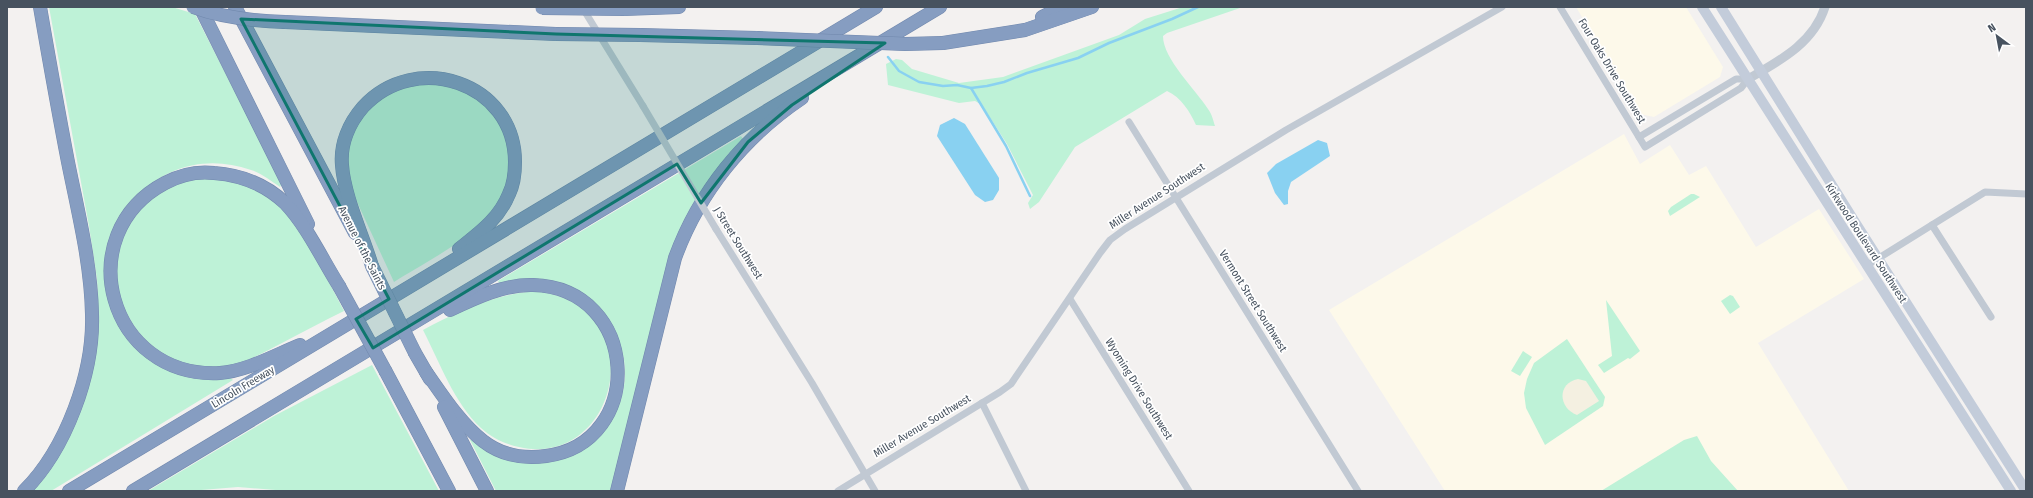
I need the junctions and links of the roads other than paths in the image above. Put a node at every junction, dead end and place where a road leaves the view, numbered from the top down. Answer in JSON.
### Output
{"nodes":[{"id":1,"x":40,"y":7,"type":"edge"},
{"id":2,"x":193,"y":7,"type":"edge"},
{"id":3,"x":200,"y":7,"type":"edge"},
{"id":4,"x":235,"y":7,"type":"edge"},
{"id":5,"x":582,"y":7,"type":"edge"},
{"id":6,"x":679,"y":7,"type":"edge"},
{"id":7,"x":876,"y":7,"type":"edge"},
{"id":8,"x":940,"y":7,"type":"edge"},
{"id":9,"x":1062,"y":7,"type":"edge"},
{"id":10,"x":1092,"y":7,"type":"edge"},
{"id":11,"x":1502,"y":7,"type":"edge"},
{"id":12,"x":1560,"y":7,"type":"edge"},
{"id":13,"x":1702,"y":7,"type":"edge"},
{"id":14,"x":1721,"y":7,"type":"edge"},
{"id":15,"x":1825,"y":7,"type":"edge"},
{"id":16,"x":537,"y":8,"type":"edge"},
{"id":17,"x":922,"y":18,"type":"junction"},
{"id":18,"x":1007,"y":32,"type":"junction"},
{"id":19,"x":1761,"y":71,"type":"junction"},
{"id":20,"x":1748,"y":79,"type":"junction"},
{"id":21,"x":1129,"y":122,"type":"dead end"},
{"id":22,"x":1639,"y":137,"type":"junction"},
{"id":23,"x":2026,"y":194,"type":"edge"},
{"id":24,"x":1175,"y":197,"type":"junction"},
{"id":25,"x":1932,"y":225,"type":"junction"},
{"id":26,"x":1878,"y":259,"type":"junction"},
{"id":27,"x":372,"y":266,"type":"junction"},
{"id":28,"x":1866,"y":266,"type":"junction"},
{"id":29,"x":418,"y":282,"type":"junction"},
{"id":30,"x":339,"y":286,"type":"junction"},
{"id":31,"x":1070,"y":299,"type":"junction"},
{"id":32,"x":1991,"y":317,"type":"dead end"},
{"id":33,"x":340,"y":329,"type":"junction"},
{"id":34,"x":390,"y":338,"type":"junction"},
{"id":35,"x":426,"y":372,"type":"junction"},
{"id":36,"x":982,"y":403,"type":"junction"},
{"id":37,"x":866,"y":474,"type":"junction"},
{"id":38,"x":24,"y":491,"type":"edge"},
{"id":39,"x":68,"y":491,"type":"edge"},
{"id":40,"x":133,"y":491,"type":"edge"},
{"id":41,"x":449,"y":491,"type":"edge"},
{"id":42,"x":488,"y":491,"type":"edge"},
{"id":43,"x":617,"y":491,"type":"edge"},
{"id":44,"x":838,"y":491,"type":"edge"},
{"id":45,"x":875,"y":491,"type":"edge"},
{"id":46,"x":1026,"y":491,"type":"edge"},
{"id":47,"x":1189,"y":491,"type":"edge"},
{"id":48,"x":1358,"y":491,"type":"edge"},
{"id":49,"x":2011,"y":491,"type":"edge"},
{"id":50,"x":2026,"y":491,"type":"edge"}],
"edges":[{"from":1,"to":38,"type":"highway"},
{"from":2,"to":18,"type":"highway","bridge":true},
{"from":3,"to":30,"type":"highway"},
{"from":4,"to":27,"type":"highway","name":"Avenue of the Saints"},
{"from":5,"to":37,"type":"street","name":"J Street Southwest","bridge":true},
{"from":6,"to":16,"type":"highway","bridge":true},
{"from":7,"to":29,"type":"highway"},
{"from":8,"to":17,"type":"highway"},
{"from":9,"to":18,"type":"highway"},
{"from":10,"to":18,"type":"highway"},
{"from":11,"to":24,"type":"street","name":"Miller Avenue Southwest"},
{"from":12,"to":22,"type":"street","name":"Four Oaks Drive Southwest"},
{"from":13,"to":20,"type":"main road","name":"Kirkwood Boulevard Southwest"},
{"from":14,"to":19,"type":"main road","name":"Kirkwood Boulevard Southwest"},
{"from":15,"to":19,"type":"street"},
{"from":17,"to":34,"type":"highway"},
{"from":17,"to":43,"type":"highway"},
{"from":19,"to":20,"type":"street"},
{"from":19,"to":26,"type":"main road","name":"Kirkwood Boulevard Southwest"},
{"from":20,"to":22,"type":"street"},
{"from":20,"to":22,"type":"street","name":"Four Oaks Drive Southwest"},
{"from":20,"to":28,"type":"main road","name":"Kirkwood Boulevard Southwest"},
{"from":21,"to":24,"type":"street","name":"Vermont Street Southwest"},
{"from":23,"to":25,"type":"street"},
{"from":24,"to":31,"type":"street","name":"Miller Avenue Southwest"},
{"from":24,"to":48,"type":"street","name":"Vermont Street Southwest"},
{"from":25,"to":26,"type":"street"},
{"from":25,"to":32,"type":"street"},
{"from":26,"to":28,"type":"street"},
{"from":26,"to":50,"type":"main road","name":"Kirkwood Boulevard Southwest"},
{"from":27,"to":29,"type":"highway"},
{"from":27,"to":35,"type":"highway","name":"Avenue of the Saints","bridge":true},
{"from":28,"to":49,"type":"main road","name":"Kirkwood Boulevard Southwest"},
{"from":29,"to":33,"type":"highway","name":"Lincoln Freeway"},
{"from":30,"to":33,"type":"highway"},
{"from":30,"to":41,"type":"highway","bridge":true},
{"from":31,"to":36,"type":"street","name":"Miller Avenue Southwest"},
{"from":31,"to":47,"type":"street","name":"Wyoming Drive Southwest"},
{"from":33,"to":39,"type":"highway","name":"Lincoln Freeway"},
{"from":34,"to":35,"type":"highway"},
{"from":34,"to":40,"type":"highway"},
{"from":35,"to":42,"type":"highway","name":"Avenue of the Saints"},
{"from":36,"to":37,"type":"street","name":"Miller Avenue Southwest"},
{"from":36,"to":46,"type":"street"},
{"from":37,"to":44,"type":"street","name":"Miller Avenue Southwest"},
{"from":37,"to":45,"type":"street","name":"J Street Southwest"}]}
